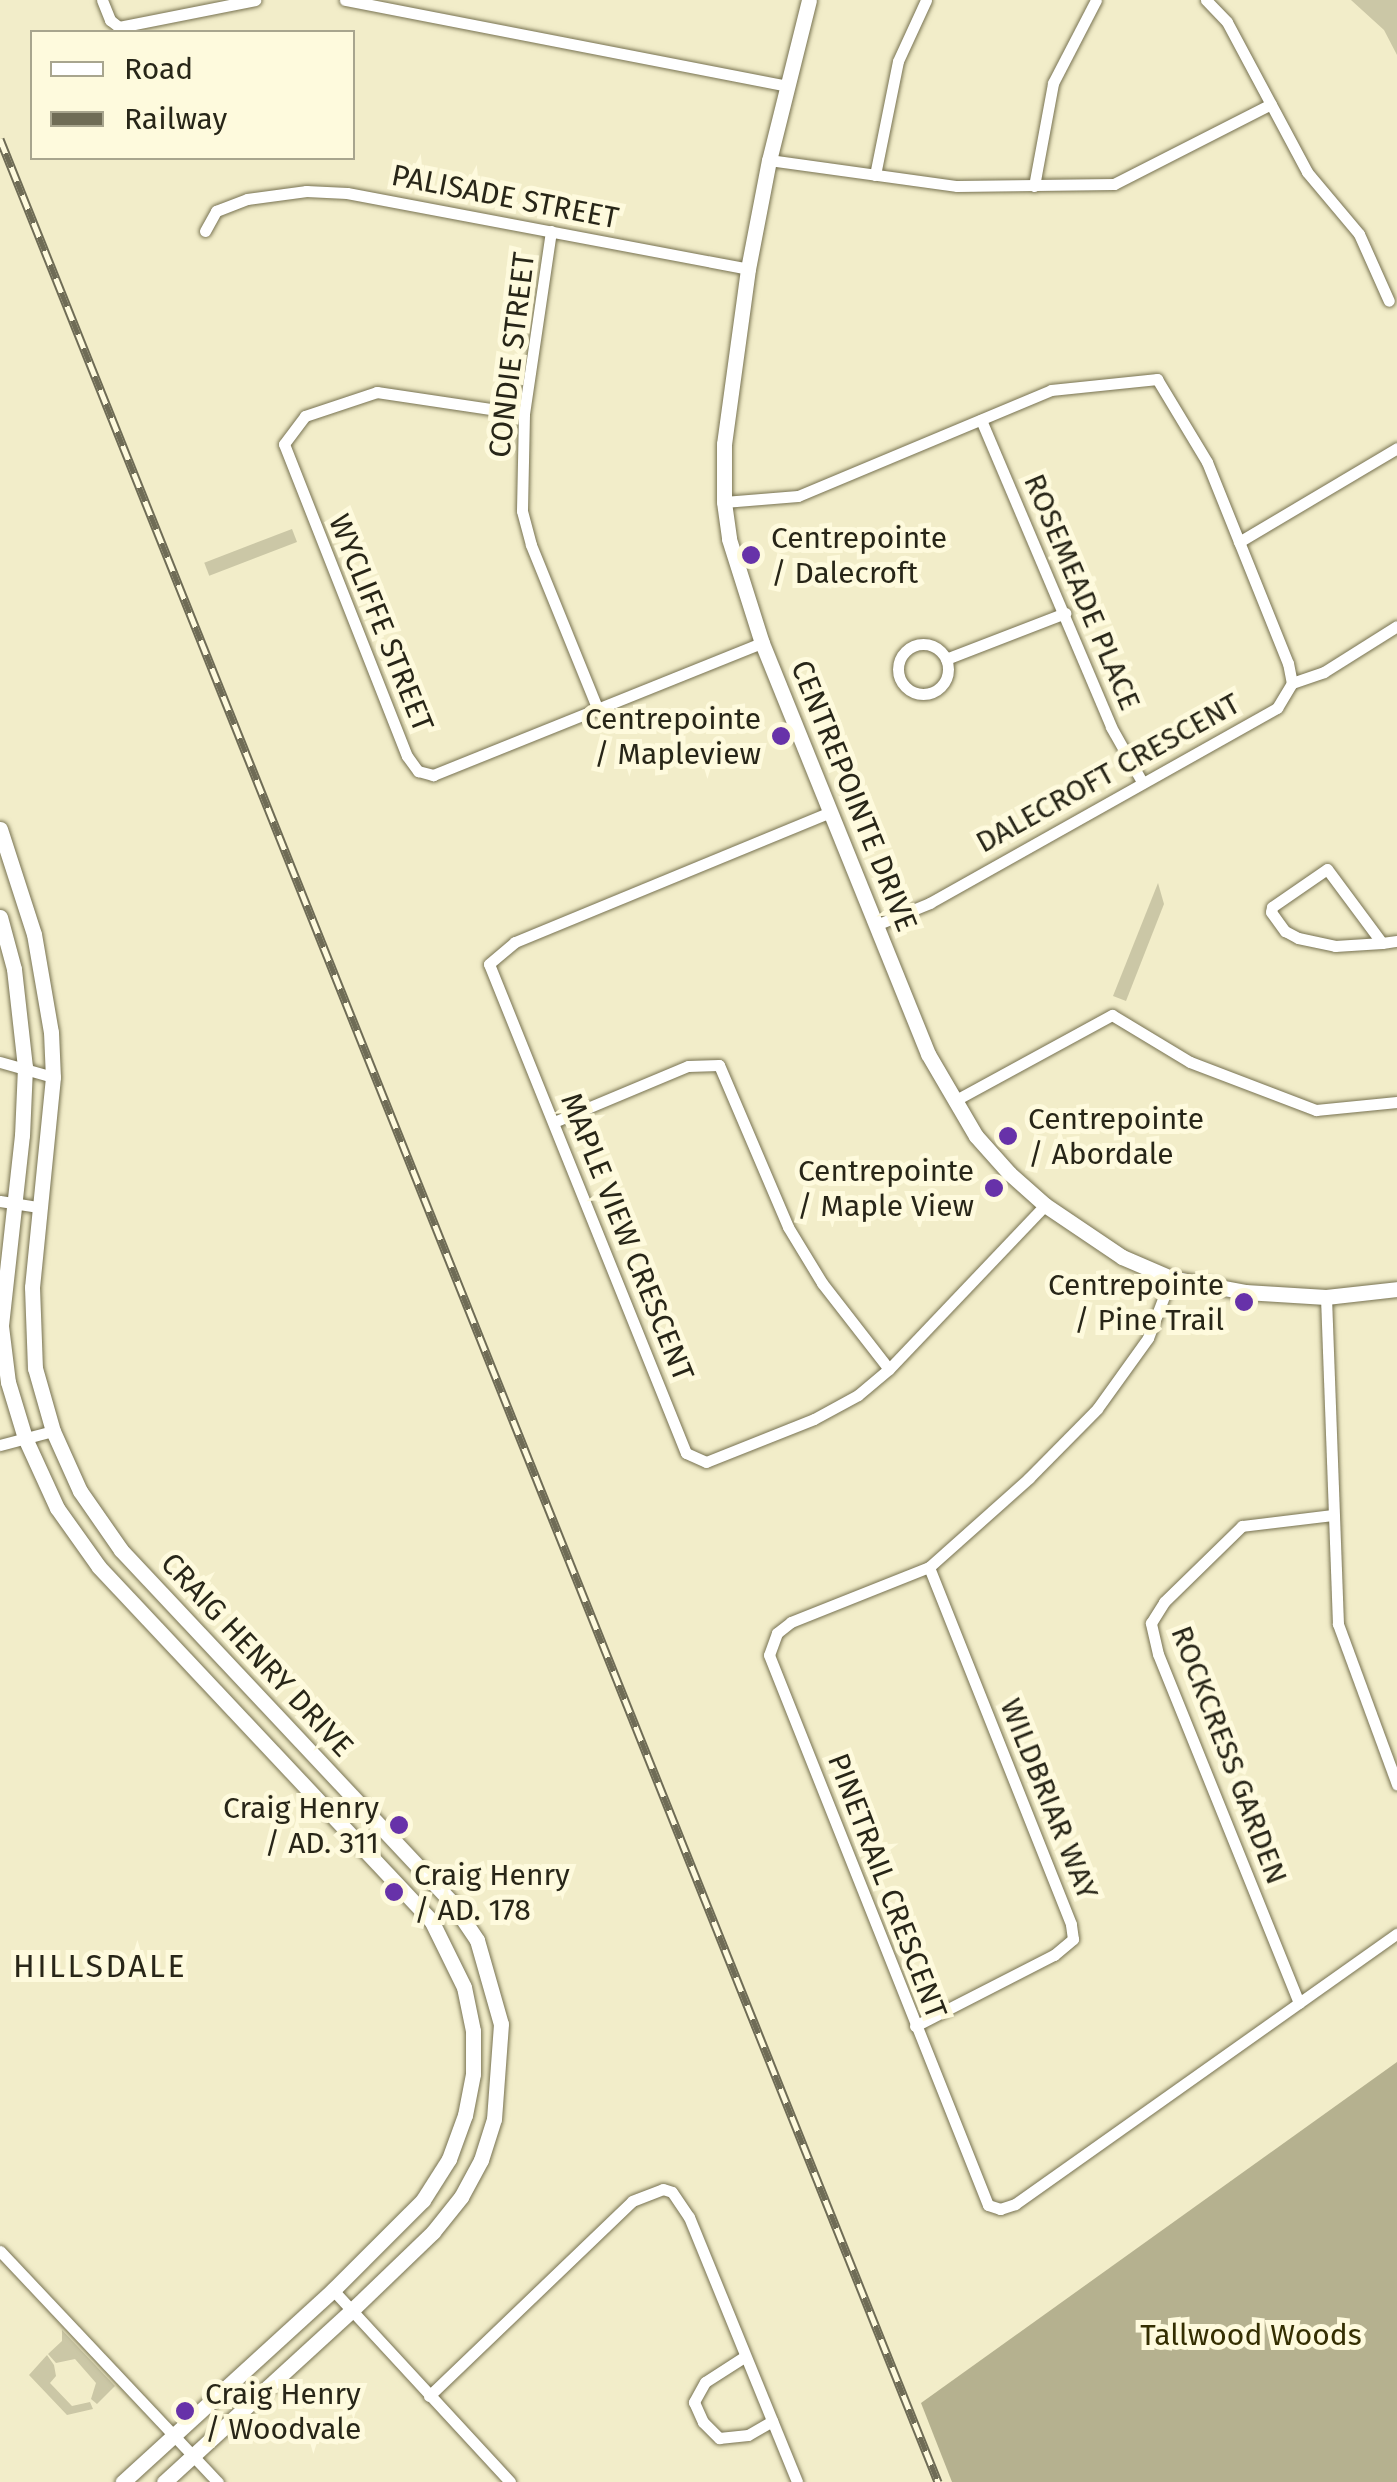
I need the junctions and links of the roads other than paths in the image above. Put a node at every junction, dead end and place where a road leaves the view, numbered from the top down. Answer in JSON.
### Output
{"nodes":[{"id":1,"x":102,"y":0,"type":"edge"},
{"id":2,"x":256,"y":0,"type":"edge"},
{"id":3,"x":345,"y":0,"type":"edge"},
{"id":4,"x":809,"y":0,"type":"edge"},
{"id":5,"x":926,"y":0,"type":"edge"},
{"id":6,"x":1096,"y":0,"type":"edge"},
{"id":7,"x":1206,"y":0,"type":"edge"},
{"id":8,"x":786,"y":86,"type":"junction"},
{"id":9,"x":1271,"y":104,"type":"junction"},
{"id":10,"x":769,"y":160,"type":"junction"},
{"id":11,"x":875,"y":175,"type":"junction"},
{"id":12,"x":1034,"y":186,"type":"junction"},
{"id":13,"x":204,"y":231,"type":"dead end"},
{"id":14,"x":552,"y":231,"type":"junction"},
{"id":15,"x":748,"y":269,"type":"junction"},
{"id":16,"x":1389,"y":301,"type":"dead end"},
{"id":17,"x":524,"y":414,"type":"junction"},
{"id":18,"x":981,"y":420,"type":"junction"},
{"id":19,"x":1397,"y":448,"type":"edge"},
{"id":20,"x":724,"y":502,"type":"junction"},
{"id":21,"x":1238,"y":542,"type":"junction"},
{"id":22,"x":1065,"y":613,"type":"junction"},
{"id":23,"x":1397,"y":626,"type":"edge"},
{"id":24,"x":762,"y":643,"type":"junction"},
{"id":25,"x":946,"y":659,"type":"junction"},
{"id":26,"x":1292,"y":684,"type":"junction"},
{"id":27,"x":598,"y":710,"type":"junction"},
{"id":28,"x":1141,"y":780,"type":"junction"},
{"id":29,"x":828,"y":813,"type":"junction"},
{"id":30,"x":0,"y":829,"type":"edge"},
{"id":31,"x":0,"y":917,"type":"edge"},
{"id":32,"x":876,"y":925,"type":"junction"},
{"id":33,"x":1397,"y":941,"type":"edge"},
{"id":34,"x":1382,"y":943,"type":"junction"},
{"id":35,"x":0,"y":1062,"type":"edge"},
{"id":36,"x":25,"y":1067,"type":"junction"},
{"id":37,"x":53,"y":1077,"type":"junction"},
{"id":38,"x":954,"y":1101,"type":"junction"},
{"id":39,"x":1397,"y":1102,"type":"edge"},
{"id":40,"x":554,"y":1122,"type":"junction"},
{"id":41,"x":6,"y":1202,"type":"edge"},
{"id":42,"x":1045,"y":1205,"type":"junction"},
{"id":43,"x":39,"y":1207,"type":"junction"},
{"id":44,"x":1170,"y":1278,"type":"junction"},
{"id":45,"x":1397,"y":1290,"type":"edge"},
{"id":46,"x":1326,"y":1298,"type":"junction"},
{"id":47,"x":889,"y":1369,"type":"junction"},
{"id":48,"x":53,"y":1430,"type":"junction"},
{"id":49,"x":25,"y":1438,"type":"junction"},
{"id":50,"x":0,"y":1446,"type":"edge"},
{"id":51,"x":1333,"y":1516,"type":"junction"},
{"id":52,"x":929,"y":1567,"type":"junction"},
{"id":53,"x":1397,"y":1784,"type":"edge"},
{"id":54,"x":1397,"y":1934,"type":"edge"},
{"id":55,"x":1299,"y":2003,"type":"junction"},
{"id":56,"x":915,"y":2026,"type":"junction"},
{"id":57,"x":0,"y":2251,"type":"edge"},
{"id":58,"x":334,"y":2290,"type":"junction"},
{"id":59,"x":352,"y":2310,"type":"junction"},
{"id":60,"x":744,"y":2357,"type":"junction"},
{"id":61,"x":430,"y":2396,"type":"junction"},
{"id":62,"x":772,"y":2421,"type":"junction"},
{"id":63,"x":175,"y":2434,"type":"junction"},
{"id":64,"x":194,"y":2455,"type":"junction"},
{"id":65,"x":123,"y":2482,"type":"edge"},
{"id":66,"x":164,"y":2482,"type":"edge"},
{"id":67,"x":218,"y":2482,"type":"edge"},
{"id":68,"x":510,"y":2482,"type":"edge"},
{"id":69,"x":796,"y":2482,"type":"edge"}],
"edges":[{"from":1,"to":2,"type":"street"},
{"from":3,"to":8,"type":"street"},
{"from":4,"to":8,"type":"street","name":"CENTREPOINTE DRIVE"},
{"from":5,"to":11,"type":"street"},
{"from":6,"to":12,"type":"street"},
{"from":7,"to":9,"type":"street"},
{"from":8,"to":10,"type":"street","name":"CENTREPOINTE DRIVE"},
{"from":9,"to":12,"type":"street"},
{"from":9,"to":16,"type":"street"},
{"from":10,"to":11,"type":"street"},
{"from":10,"to":15,"type":"street","name":"CENTREPOINTE DRIVE"},
{"from":11,"to":12,"type":"street"},
{"from":13,"to":14,"type":"street","name":"PALISADE STREET"},
{"from":14,"to":15,"type":"street","name":"PALISADE STREET"},
{"from":14,"to":17,"type":"street","name":"CONDIE STREET"},
{"from":15,"to":20,"type":"street","name":"CENTREPOINTE DRIVE"},
{"from":17,"to":27,"type":"street","name":"CONDIE STREET"},
{"from":17,"to":27,"type":"street","name":"WYCLIFFE STREET"},
{"from":18,"to":20,"type":"street"},
{"from":18,"to":21,"type":"street"},
{"from":18,"to":22,"type":"street","name":"ROSEMEADE PLACE"},
{"from":19,"to":21,"type":"street"},
{"from":20,"to":24,"type":"street","name":"CENTREPOINTE DRIVE"},
{"from":21,"to":26,"type":"street"},
{"from":22,"to":25,"type":"street"},
{"from":22,"to":28,"type":"street","name":"ROSEMEADE PLACE"},
{"from":23,"to":26,"type":"street"},
{"from":24,"to":27,"type":"street","name":"WYCLIFFE STREET"},
{"from":24,"to":29,"type":"street","name":"CENTREPOINTE DRIVE"},
{"from":25,"to":25,"type":"street"},
{"from":26,"to":28,"type":"street","name":"DALECROFT CRESCENT"},
{"from":28,"to":32,"type":"street","name":"DALECROFT CRESCENT"},
{"from":29,"to":32,"type":"street","name":"CENTREPOINTE DRIVE"},
{"from":29,"to":40,"type":"street","name":"MAPLE VIEW CRESCENT"},
{"from":30,"to":37,"type":"street","name":"CRAIG HENRY DRIVE"},
{"from":31,"to":36,"type":"street","name":"CRAIG HENRY DRIVE"},
{"from":32,"to":38,"type":"street","name":"CENTREPOINTE DRIVE"},
{"from":33,"to":34,"type":"street"},
{"from":34,"to":34,"type":"street"},
{"from":35,"to":36,"type":"street"},
{"from":36,"to":37,"type":"street"},
{"from":36,"to":41,"type":"street","name":"CRAIG HENRY DRIVE"},
{"from":37,"to":43,"type":"street","name":"CRAIG HENRY DRIVE"},
{"from":38,"to":39,"type":"street"},
{"from":38,"to":42,"type":"street","name":"CENTREPOINTE DRIVE"},
{"from":40,"to":47,"type":"street"},
{"from":40,"to":47,"type":"street","name":"MAPLE VIEW CRESCENT"},
{"from":41,"to":43,"type":"street"},
{"from":41,"to":49,"type":"street","name":"CRAIG HENRY DRIVE"},
{"from":42,"to":44,"type":"street","name":"CENTREPOINTE DRIVE"},
{"from":42,"to":47,"type":"street","name":"MAPLE VIEW CRESCENT"},
{"from":43,"to":48,"type":"street","name":"CRAIG HENRY DRIVE"},
{"from":44,"to":46,"type":"street","name":"CENTREPOINTE DRIVE"},
{"from":44,"to":52,"type":"street","name":"PINETRAIL CRESCENT"},
{"from":45,"to":46,"type":"street","name":"CENTREPOINTE DRIVE"},
{"from":46,"to":51,"type":"street"},
{"from":48,"to":49,"type":"street"},
{"from":48,"to":59,"type":"street","name":"CRAIG HENRY DRIVE"},
{"from":49,"to":50,"type":"street"},
{"from":49,"to":58,"type":"street","name":"CRAIG HENRY DRIVE"},
{"from":51,"to":53,"type":"street"},
{"from":51,"to":55,"type":"street","name":"ROCKCRESS GARDEN"},
{"from":52,"to":56,"type":"street","name":"WILDBRIAR WAY"},
{"from":52,"to":56,"type":"street","name":"PINETRAIL CRESCENT"},
{"from":54,"to":55,"type":"street","name":"PINETRAIL CRESCENT"},
{"from":55,"to":56,"type":"street","name":"PINETRAIL CRESCENT"},
{"from":57,"to":63,"type":"street"},
{"from":58,"to":59,"type":"street"},
{"from":58,"to":63,"type":"street","name":"CRAIG HENRY DRIVE"},
{"from":59,"to":61,"type":"street"},
{"from":59,"to":64,"type":"street","name":"CRAIG HENRY DRIVE"},
{"from":60,"to":61,"type":"street"},
{"from":60,"to":62,"type":"street"},
{"from":60,"to":62,"type":"street"},
{"from":61,"to":68,"type":"street"},
{"from":62,"to":69,"type":"street"},
{"from":63,"to":64,"type":"street"},
{"from":63,"to":65,"type":"street","name":"CRAIG HENRY DRIVE"},
{"from":64,"to":66,"type":"street","name":"CRAIG HENRY DRIVE"},
{"from":64,"to":67,"type":"street"}]}
